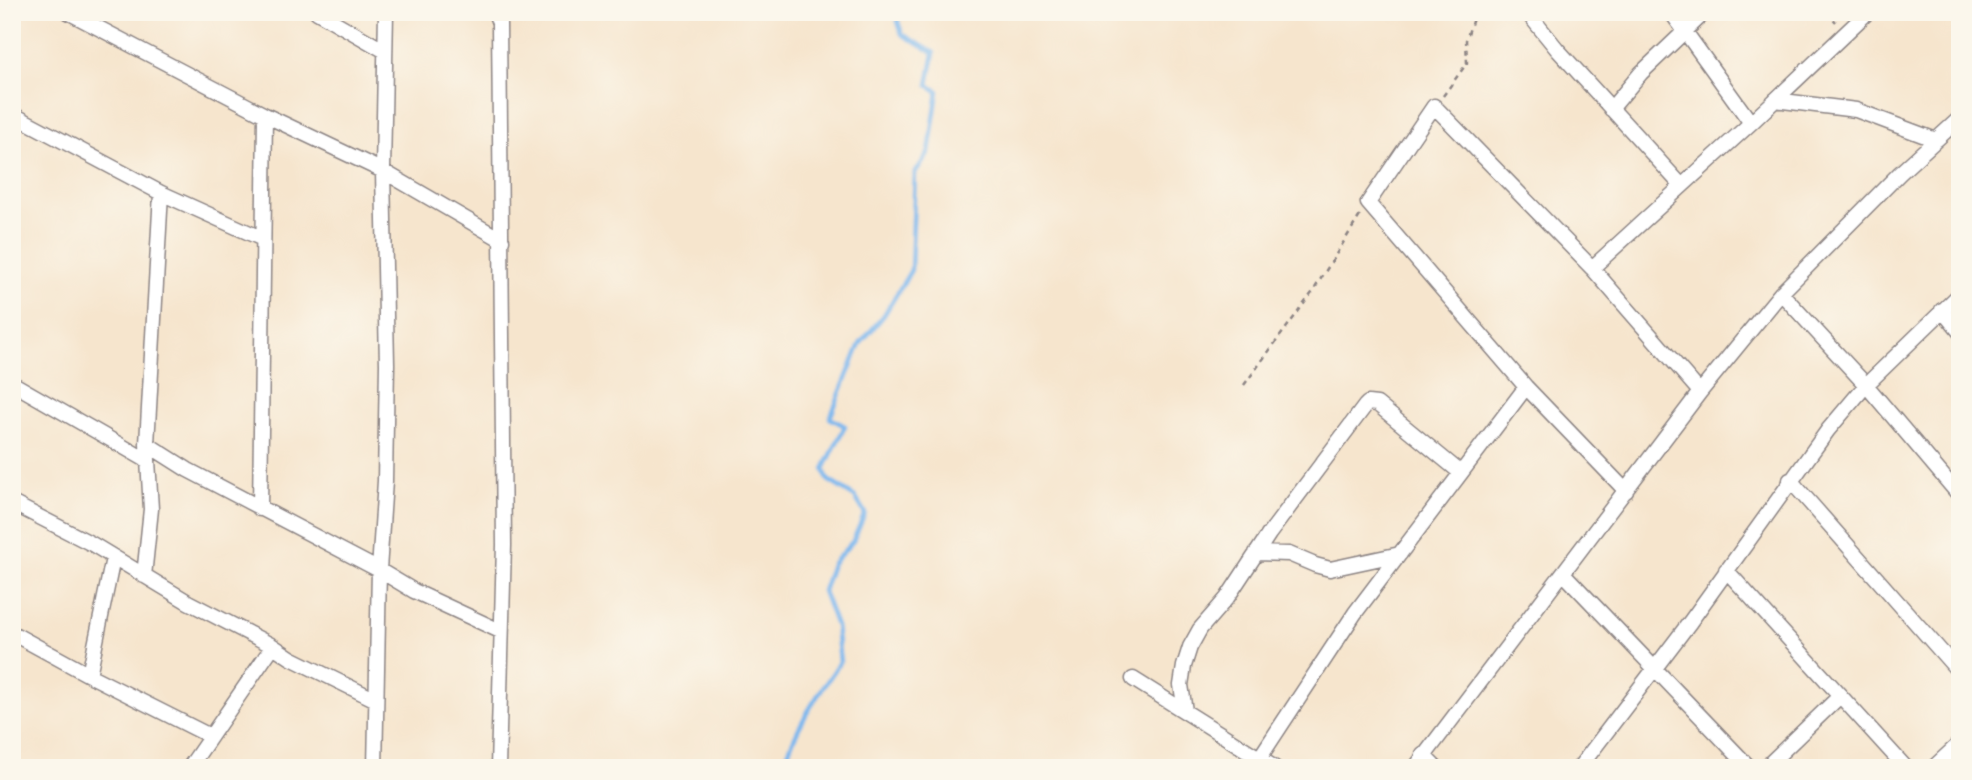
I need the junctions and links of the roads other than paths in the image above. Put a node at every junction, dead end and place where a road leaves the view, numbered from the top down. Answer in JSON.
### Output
{"nodes":[{"id":1,"x":68,"y":12,"type":"edge"},
{"id":2,"x":317,"y":12,"type":"edge"},
{"id":3,"x":386,"y":12,"type":"edge"},
{"id":4,"x":495,"y":12,"type":"edge"},
{"id":5,"x":1527,"y":12,"type":"edge"},
{"id":6,"x":1671,"y":12,"type":"edge"},
{"id":7,"x":1705,"y":12,"type":"edge"},
{"id":8,"x":1868,"y":12,"type":"edge"},
{"id":9,"x":1686,"y":33,"type":"junction"},
{"id":10,"x":385,"y":51,"type":"junction"},
{"id":11,"x":1775,"y":100,"type":"junction"},
{"id":12,"x":1611,"y":109,"type":"junction"},
{"id":13,"x":12,"y":114,"type":"edge"},
{"id":14,"x":265,"y":115,"type":"junction"},
{"id":15,"x":1960,"y":118,"type":"edge"},
{"id":16,"x":1751,"y":122,"type":"junction"},
{"id":17,"x":1936,"y":140,"type":"junction"},
{"id":18,"x":383,"y":171,"type":"junction"},
{"id":19,"x":1681,"y":185,"type":"junction"},
{"id":20,"x":161,"y":193,"type":"junction"},
{"id":21,"x":263,"y":239,"type":"junction"},
{"id":22,"x":502,"y":240,"type":"junction"},
{"id":23,"x":1592,"y":268,"type":"junction"},
{"id":24,"x":1781,"y":293,"type":"junction"},
{"id":25,"x":1960,"y":294,"type":"edge"},
{"id":26,"x":1942,"y":310,"type":"junction"},
{"id":27,"x":1960,"y":332,"type":"edge"},
{"id":28,"x":12,"y":383,"type":"edge"},
{"id":29,"x":1866,"y":385,"type":"junction"},
{"id":30,"x":1526,"y":387,"type":"junction"},
{"id":31,"x":1700,"y":392,"type":"junction"},
{"id":32,"x":146,"y":444,"type":"junction"},
{"id":33,"x":148,"y":461,"type":"junction"},
{"id":34,"x":1461,"y":473,"type":"junction"},
{"id":35,"x":1790,"y":480,"type":"junction"},
{"id":36,"x":1626,"y":491,"type":"junction"},
{"id":37,"x":1960,"y":496,"type":"edge"},
{"id":38,"x":12,"y":503,"type":"edge"},
{"id":39,"x":260,"y":509,"type":"junction"},
{"id":40,"x":1256,"y":553,"type":"junction"},
{"id":41,"x":1400,"y":554,"type":"junction"},
{"id":42,"x":113,"y":558,"type":"junction"},
{"id":43,"x":379,"y":570,"type":"junction"},
{"id":44,"x":1726,"y":570,"type":"junction"},
{"id":45,"x":1563,"y":573,"type":"junction"},
{"id":46,"x":144,"y":576,"type":"junction"},
{"id":47,"x":500,"y":631,"type":"junction"},
{"id":48,"x":12,"y":633,"type":"edge"},
{"id":49,"x":273,"y":646,"type":"junction"},
{"id":50,"x":1656,"y":667,"type":"junction"},
{"id":51,"x":1960,"y":673,"type":"edge"},
{"id":52,"x":89,"y":675,"type":"junction"},
{"id":53,"x":1133,"y":679,"type":"dead end"},
{"id":54,"x":1840,"y":696,"type":"junction"},
{"id":55,"x":376,"y":701,"type":"junction"},
{"id":56,"x":1185,"y":711,"type":"junction"},
{"id":57,"x":210,"y":736,"type":"junction"},
{"id":58,"x":1960,"y":743,"type":"edge"},
{"id":59,"x":1423,"y":755,"type":"junction"},
{"id":60,"x":1257,"y":762,"type":"edge"},
{"id":61,"x":1586,"y":765,"type":"edge"},
{"id":62,"x":189,"y":768,"type":"edge"},
{"id":63,"x":376,"y":768,"type":"edge"},
{"id":64,"x":498,"y":768,"type":"edge"},
{"id":65,"x":1275,"y":768,"type":"edge"},
{"id":66,"x":1415,"y":768,"type":"edge"},
{"id":67,"x":1436,"y":768,"type":"edge"},
{"id":68,"x":1750,"y":768,"type":"edge"},
{"id":69,"x":1765,"y":768,"type":"edge"},
{"id":70,"x":1906,"y":768,"type":"edge"},
{"id":71,"x":1933,"y":768,"type":"edge"}],
"edges":[{"from":1,"to":14,"type":"street"},
{"from":2,"to":10,"type":"street"},
{"from":3,"to":10,"type":"street"},
{"from":4,"to":22,"type":"street"},
{"from":5,"to":12,"type":"street"},
{"from":6,"to":9,"type":"street"},
{"from":7,"to":9,"type":"street"},
{"from":8,"to":11,"type":"street"},
{"from":9,"to":12,"type":"street"},
{"from":9,"to":16,"type":"street"},
{"from":10,"to":18,"type":"street"},
{"from":11,"to":16,"type":"street"},
{"from":11,"to":17,"type":"street"},
{"from":12,"to":19,"type":"street"},
{"from":13,"to":20,"type":"street"},
{"from":14,"to":18,"type":"street"},
{"from":14,"to":21,"type":"street"},
{"from":15,"to":17,"type":"street"},
{"from":16,"to":19,"type":"street"},
{"from":17,"to":24,"type":"street"},
{"from":18,"to":22,"type":"street"},
{"from":18,"to":43,"type":"street"},
{"from":19,"to":23,"type":"street"},
{"from":20,"to":21,"type":"street"},
{"from":20,"to":32,"type":"street"},
{"from":21,"to":39,"type":"street"},
{"from":22,"to":47,"type":"street"},
{"from":23,"to":30,"type":"street"},
{"from":23,"to":31,"type":"street"},
{"from":24,"to":29,"type":"street"},
{"from":24,"to":31,"type":"street"},
{"from":25,"to":26,"type":"street"},
{"from":26,"to":27,"type":"street"},
{"from":26,"to":29,"type":"street"},
{"from":28,"to":33,"type":"street"},
{"from":29,"to":35,"type":"street"},
{"from":29,"to":37,"type":"street"},
{"from":30,"to":34,"type":"street"},
{"from":30,"to":36,"type":"street"},
{"from":31,"to":36,"type":"street"},
{"from":32,"to":33,"type":"street"},
{"from":32,"to":39,"type":"street"},
{"from":33,"to":46,"type":"street"},
{"from":34,"to":40,"type":"street"},
{"from":34,"to":41,"type":"street"},
{"from":35,"to":44,"type":"street"},
{"from":35,"to":51,"type":"street"},
{"from":36,"to":45,"type":"street"},
{"from":38,"to":42,"type":"street"},
{"from":39,"to":43,"type":"street"},
{"from":40,"to":41,"type":"street"},
{"from":40,"to":56,"type":"street"},
{"from":41,"to":60,"type":"street"},
{"from":42,"to":46,"type":"street"},
{"from":42,"to":52,"type":"street"},
{"from":43,"to":47,"type":"street"},
{"from":43,"to":55,"type":"street"},
{"from":44,"to":50,"type":"street"},
{"from":44,"to":54,"type":"street"},
{"from":45,"to":50,"type":"street"},
{"from":45,"to":59,"type":"street"},
{"from":46,"to":49,"type":"street"},
{"from":47,"to":64,"type":"street"},
{"from":48,"to":52,"type":"street"},
{"from":49,"to":55,"type":"street"},
{"from":49,"to":57,"type":"street"},
{"from":50,"to":61,"type":"street"},
{"from":50,"to":68,"type":"street"},
{"from":52,"to":57,"type":"street"},
{"from":53,"to":56,"type":"street"},
{"from":54,"to":69,"type":"street"},
{"from":54,"to":70,"type":"street"},
{"from":55,"to":63,"type":"street"},
{"from":56,"to":60,"type":"street"},
{"from":57,"to":62,"type":"street"},
{"from":58,"to":71,"type":"street"},
{"from":59,"to":66,"type":"street"},
{"from":59,"to":67,"type":"street"},
{"from":60,"to":65,"type":"street"}]}
